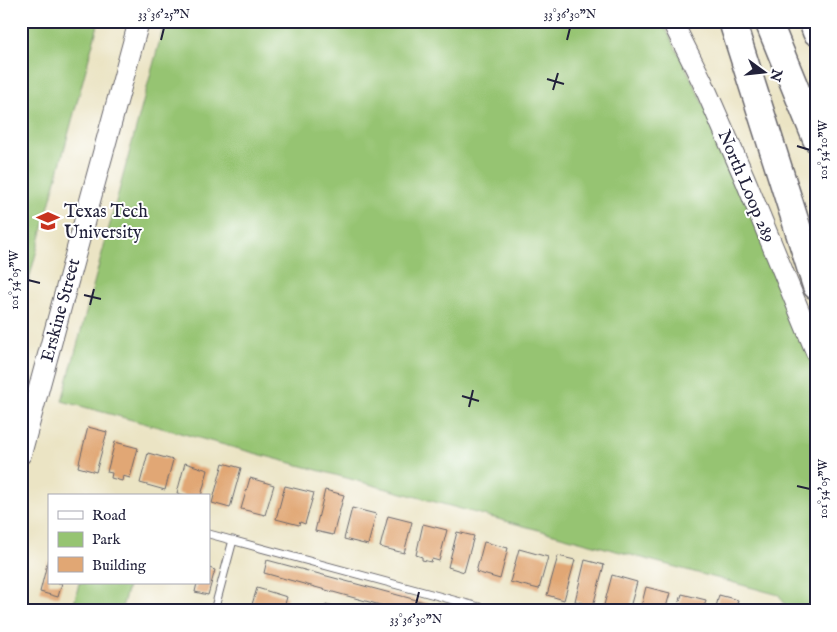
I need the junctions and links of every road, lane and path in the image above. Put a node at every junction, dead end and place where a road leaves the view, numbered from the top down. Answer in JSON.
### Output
{"nodes":[{"id":1,"x":139,"y":21,"type":"edge"},
{"id":2,"x":672,"y":21,"type":"edge"},
{"id":3,"x":732,"y":21,"type":"edge"},
{"id":4,"x":768,"y":21,"type":"edge"},
{"id":5,"x":812,"y":21,"type":"edge"},
{"id":6,"x":816,"y":32,"type":"edge"},
{"id":7,"x":816,"y":140,"type":"edge"},
{"id":8,"x":816,"y":286,"type":"edge"},
{"id":9,"x":816,"y":352,"type":"edge"},
{"id":10,"x":21,"y":454,"type":"edge"},
{"id":11,"x":210,"y":534,"type":"edge"},
{"id":12,"x":233,"y":540,"type":"junction"},
{"id":13,"x":214,"y":611,"type":"edge"},
{"id":14,"x":494,"y":611,"type":"edge"}],
"edges":[{"from":1,"to":10,"type":"main road","name":"Erskine Street"},
{"from":2,"to":9,"type":"main road","name":"North Loop 289"},
{"from":3,"to":8,"type":"highway"},
{"from":4,"to":7,"type":"highway"},
{"from":5,"to":6,"type":"highway"},
{"from":11,"to":12,"type":"lane"},
{"from":12,"to":13,"type":"lane"},
{"from":12,"to":14,"type":"lane"}]}
